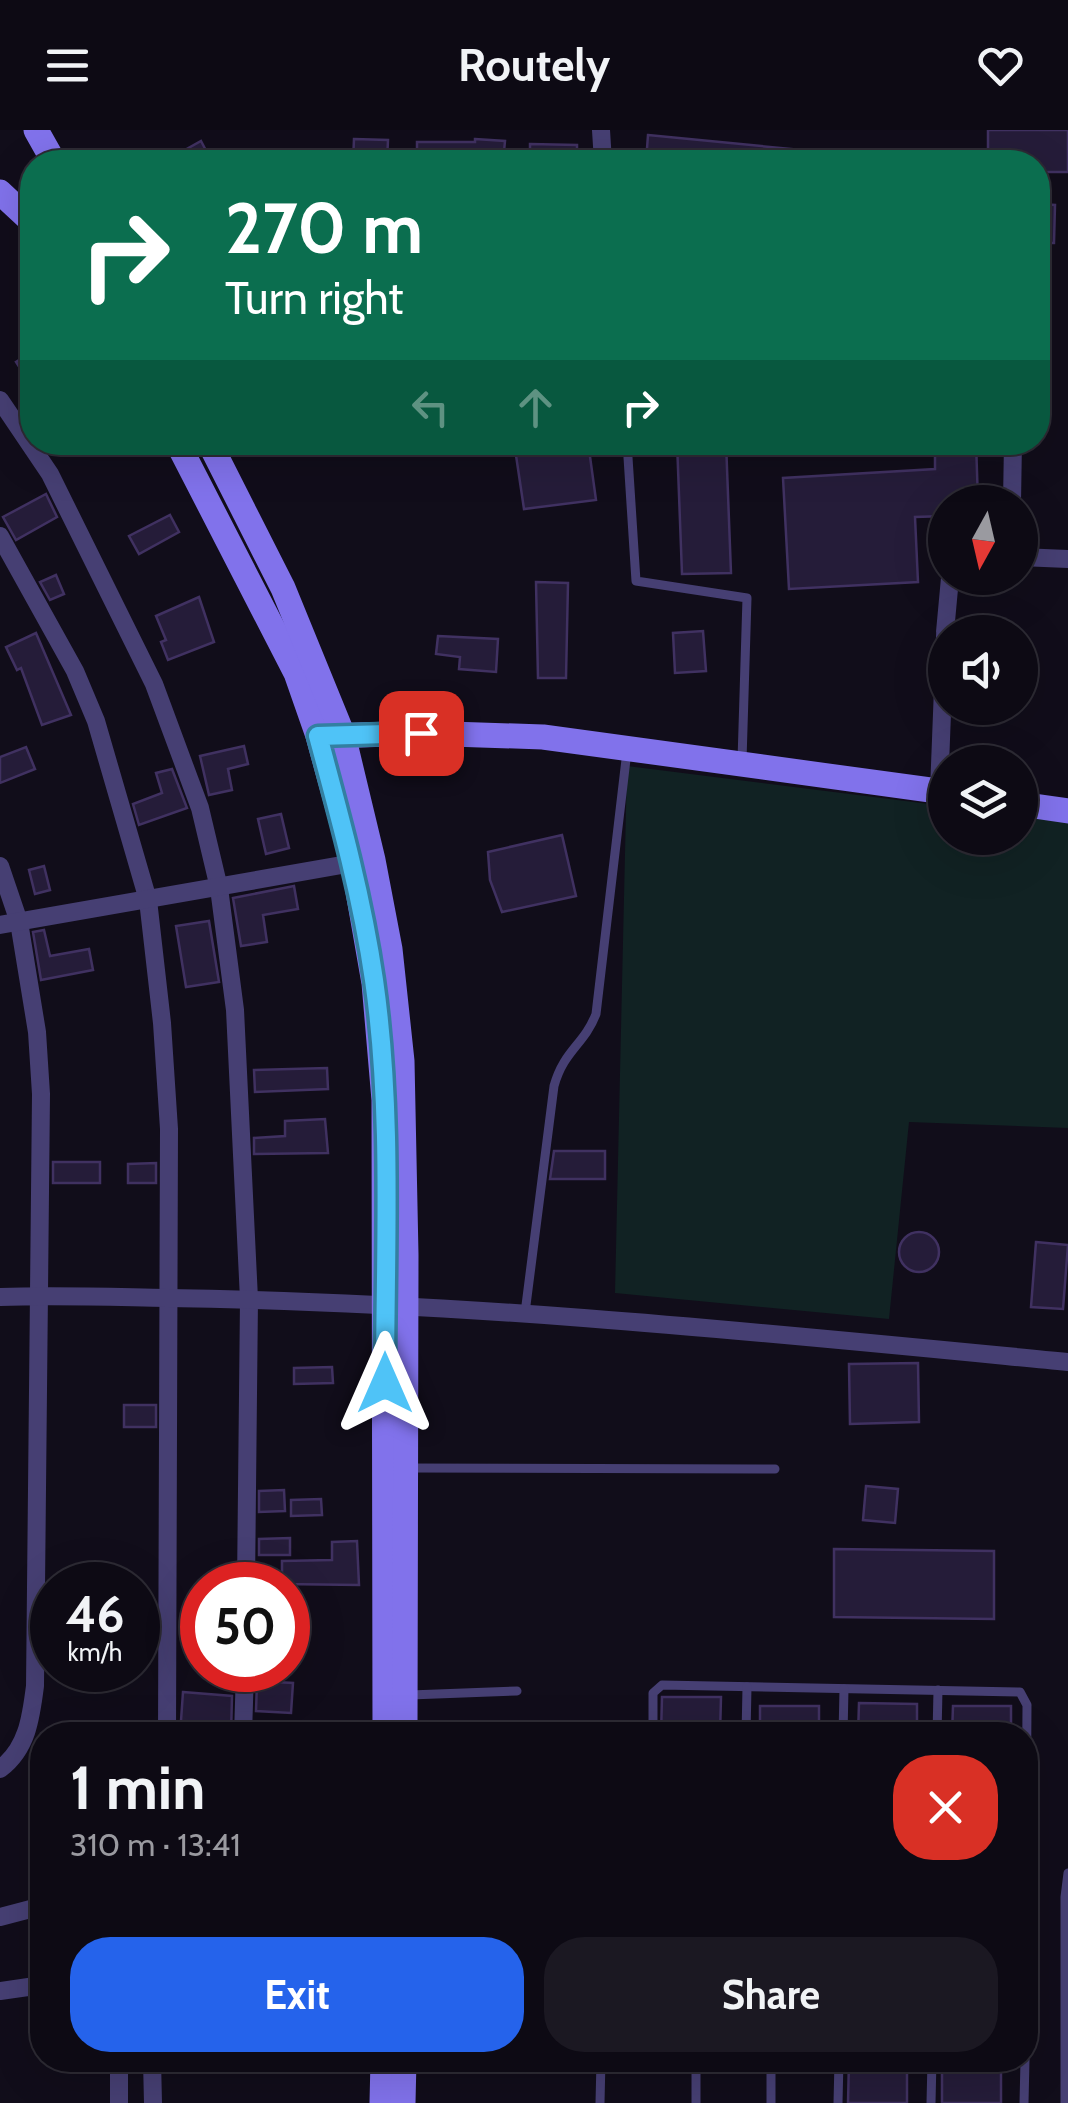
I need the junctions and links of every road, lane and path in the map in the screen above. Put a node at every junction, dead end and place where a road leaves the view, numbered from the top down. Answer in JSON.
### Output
{"nodes":[{"id":1,"x":0,"y":192,"type":"edge"},
{"id":2,"x":20,"y":211,"type":"edge"},
{"id":3,"x":0,"y":400,"type":"edge"},
{"id":4,"x":20,"y":430,"type":"edge"},
{"id":5,"x":37,"y":455,"type":"edge"},
{"id":6,"x":184,"y":455,"type":"edge"},
{"id":7,"x":216,"y":455,"type":"edge"},
{"id":8,"x":628,"y":455,"type":"edge"},
{"id":9,"x":1014,"y":455,"type":"edge"},
{"id":10,"x":1013,"y":485,"type":"edge"},
{"id":11,"x":0,"y":536,"type":"edge"},
{"id":12,"x":1038,"y":558,"type":"edge"},
{"id":13,"x":1068,"y":559,"type":"edge"},
{"id":14,"x":330,"y":736,"type":"junction"},
{"id":15,"x":628,"y":748,"type":"junction"},
{"id":16,"x":742,"y":763,"type":"junction"},
{"id":17,"x":928,"y":789,"type":"edge"},
{"id":18,"x":1038,"y":807,"type":"edge"},
{"id":19,"x":1068,"y":811,"type":"edge"},
{"id":20,"x":353,"y":863,"type":"junction"},
{"id":21,"x":0,"y":866,"type":"edge"},
{"id":22,"x":219,"y":888,"type":"junction"},
{"id":23,"x":148,"y":900,"type":"junction"},
{"id":24,"x":20,"y":922,"type":"junction"},
{"id":25,"x":0,"y":926,"type":"edge"},
{"id":26,"x":39,"y":1294,"type":"junction"},
{"id":27,"x":0,"y":1296,"type":"edge"},
{"id":28,"x":170,"y":1298,"type":"junction"},
{"id":29,"x":249,"y":1299,"type":"junction"},
{"id":30,"x":396,"y":1304,"type":"junction"},
{"id":31,"x":524,"y":1313,"type":"junction"},
{"id":32,"x":1068,"y":1362,"type":"edge"},
{"id":33,"x":405,"y":1468,"type":"junction"},
{"id":34,"x":776,"y":1469,"type":"dead end"},
{"id":35,"x":246,"y":1562,"type":"edge"},
{"id":36,"x":747,"y":1687,"type":"junction"},
{"id":37,"x":844,"y":1689,"type":"junction"},
{"id":38,"x":517,"y":1690,"type":"dead end"},
{"id":39,"x":938,"y":1690,"type":"junction"},
{"id":40,"x":244,"y":1692,"type":"edge"},
{"id":41,"x":416,"y":1694,"type":"junction"},
{"id":42,"x":167,"y":1722,"type":"edge"},
{"id":43,"x":243,"y":1722,"type":"edge"},
{"id":44,"x":386,"y":1722,"type":"edge"},
{"id":45,"x":408,"y":1722,"type":"edge"},
{"id":46,"x":653,"y":1722,"type":"edge"},
{"id":47,"x":746,"y":1722,"type":"edge"},
{"id":48,"x":843,"y":1722,"type":"edge"},
{"id":49,"x":937,"y":1722,"type":"edge"},
{"id":50,"x":1027,"y":1722,"type":"edge"},
{"id":51,"x":0,"y":1769,"type":"edge"},
{"id":52,"x":1068,"y":1873,"type":"edge"},
{"id":53,"x":30,"y":1909,"type":"edge"},
{"id":54,"x":0,"y":1917,"type":"edge"},
{"id":55,"x":1066,"y":1919,"type":"edge"},
{"id":56,"x":30,"y":1987,"type":"edge"},
{"id":57,"x":0,"y":1991,"type":"edge"},
{"id":58,"x":119,"y":2072,"type":"edge"},
{"id":59,"x":152,"y":2072,"type":"edge"},
{"id":60,"x":383,"y":2072,"type":"edge"},
{"id":61,"x":404,"y":2072,"type":"edge"},
{"id":62,"x":601,"y":2072,"type":"edge"},
{"id":63,"x":696,"y":2072,"type":"edge"},
{"id":64,"x":771,"y":2072,"type":"edge"},
{"id":65,"x":839,"y":2072,"type":"edge"},
{"id":66,"x":932,"y":2072,"type":"edge"},
{"id":67,"x":1024,"y":2072,"type":"edge"},
{"id":68,"x":120,"y":2103,"type":"edge"},
{"id":69,"x":152,"y":2103,"type":"edge"},
{"id":70,"x":382,"y":2103,"type":"edge"},
{"id":71,"x":403,"y":2103,"type":"edge"},
{"id":72,"x":600,"y":2103,"type":"edge"},
{"id":73,"x":696,"y":2103,"type":"edge"},
{"id":74,"x":771,"y":2103,"type":"edge"},
{"id":75,"x":838,"y":2103,"type":"edge"},
{"id":76,"x":932,"y":2103,"type":"edge"},
{"id":77,"x":1024,"y":2103,"type":"edge"},
{"id":78,"x":1065,"y":2103,"type":"edge"}],
"edges":[{"from":1,"to":2,"type":"main road"},
{"from":3,"to":4,"type":"street"},
{"from":5,"to":22,"type":"street"},
{"from":6,"to":14,"type":"main road"},
{"from":7,"to":14,"type":"main road"},
{"from":8,"to":16,"type":"lane"},
{"from":9,"to":10,"type":"street"},
{"from":11,"to":23,"type":"street"},
{"from":12,"to":13,"type":"street"},
{"from":14,"to":15,"type":"main road"},
{"from":14,"to":20,"type":"main road"},
{"from":14,"to":30,"type":"main road"},
{"from":15,"to":16,"type":"main road"},
{"from":15,"to":31,"type":"lane"},
{"from":16,"to":17,"type":"main road"},
{"from":18,"to":19,"type":"main road"},
{"from":20,"to":22,"type":"street"},
{"from":20,"to":30,"type":"main road"},
{"from":21,"to":24,"type":"street"},
{"from":22,"to":23,"type":"street"},
{"from":22,"to":29,"type":"street"},
{"from":23,"to":24,"type":"street"},
{"from":23,"to":28,"type":"street"},
{"from":24,"to":25,"type":"street"},
{"from":24,"to":26,"type":"street"},
{"from":26,"to":27,"type":"street"},
{"from":26,"to":28,"type":"street"},
{"from":26,"to":51,"type":"street"},
{"from":28,"to":29,"type":"street"},
{"from":28,"to":42,"type":"street"},
{"from":29,"to":30,"type":"street"},
{"from":29,"to":35,"type":"street"},
{"from":30,"to":31,"type":"street"},
{"from":30,"to":33,"type":"main road"},
{"from":30,"to":44,"type":"main road"},
{"from":31,"to":32,"type":"street"},
{"from":33,"to":34,"type":"lane"},
{"from":33,"to":41,"type":"main road"},
{"from":36,"to":37,"type":"lane"},
{"from":36,"to":46,"type":"lane"},
{"from":36,"to":47,"type":"lane"},
{"from":37,"to":39,"type":"lane"},
{"from":37,"to":48,"type":"lane"},
{"from":38,"to":41,"type":"lane"},
{"from":39,"to":49,"type":"lane"},
{"from":39,"to":50,"type":"lane"},
{"from":40,"to":43,"type":"street"},
{"from":41,"to":45,"type":"main road"},
{"from":52,"to":55,"type":"lane"},
{"from":53,"to":54,"type":"street"},
{"from":55,"to":78,"type":"lane"},
{"from":56,"to":57,"type":"street"},
{"from":58,"to":68,"type":"street"},
{"from":59,"to":69,"type":"street"},
{"from":60,"to":70,"type":"main road"},
{"from":61,"to":71,"type":"main road"},
{"from":62,"to":72,"type":"lane"},
{"from":63,"to":73,"type":"lane"},
{"from":64,"to":74,"type":"lane"},
{"from":65,"to":75,"type":"lane"},
{"from":66,"to":76,"type":"lane"},
{"from":67,"to":77,"type":"lane"}]}
